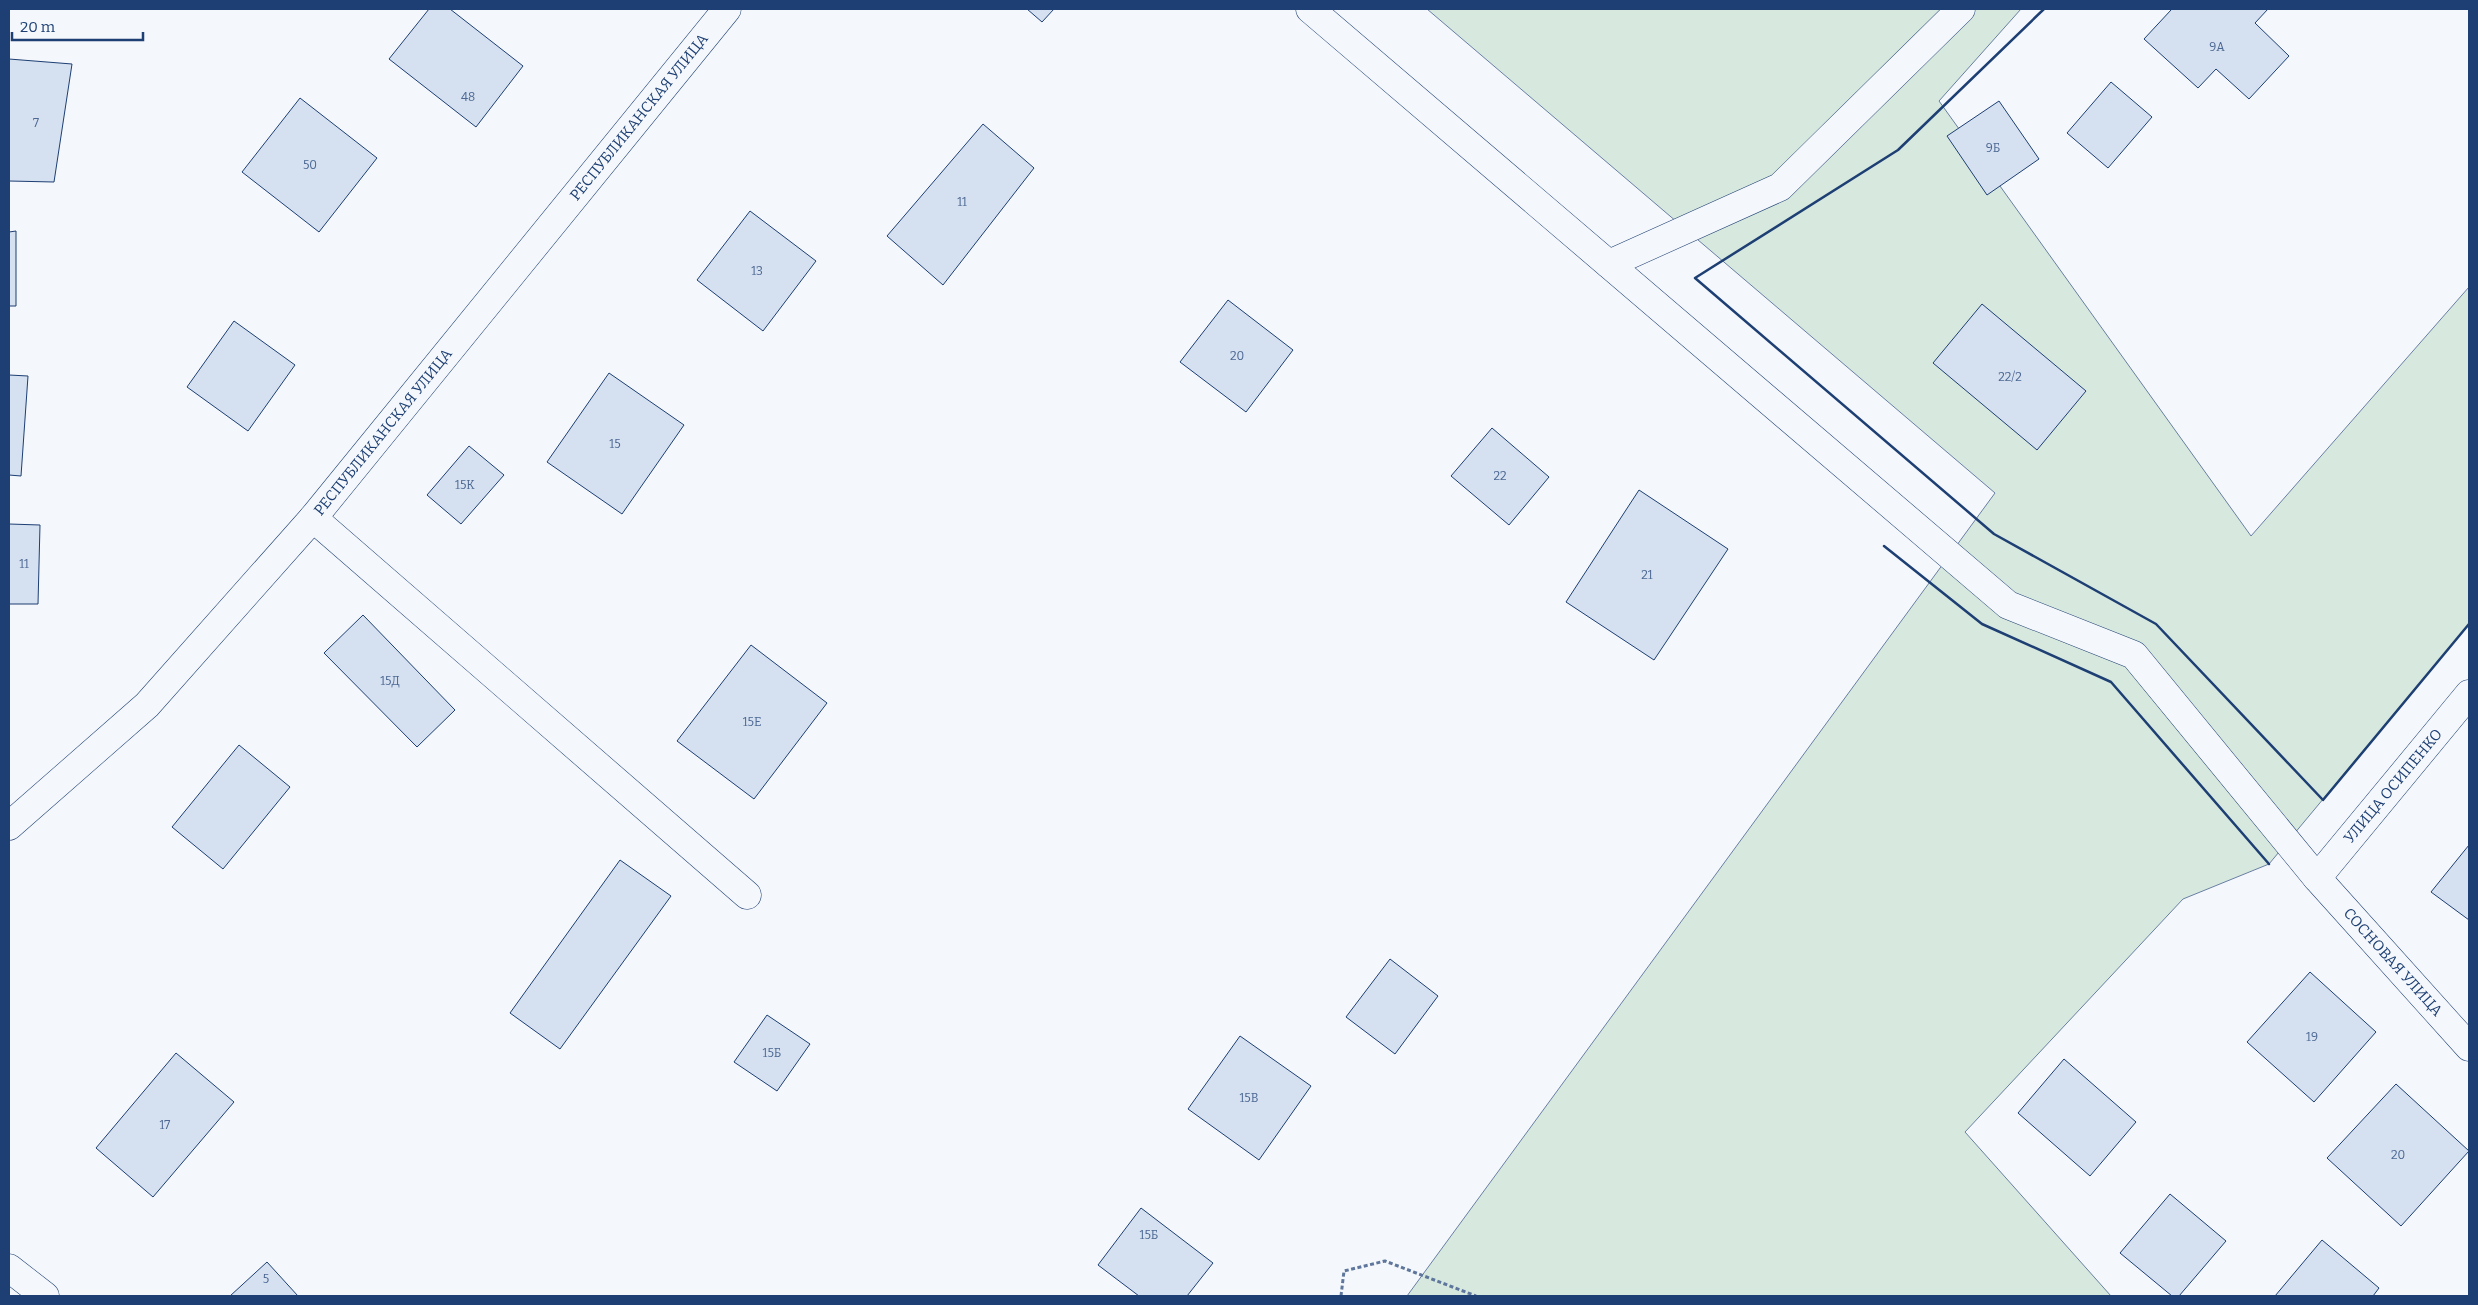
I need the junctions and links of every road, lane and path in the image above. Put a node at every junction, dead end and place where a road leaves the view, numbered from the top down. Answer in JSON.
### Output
{"nodes":[{"id":1,"x":727,"y":9,"type":"edge"},
{"id":2,"x":1310,"y":9,"type":"edge"},
{"id":3,"x":1961,"y":9,"type":"edge"},
{"id":4,"x":1609,"y":264,"type":"junction"},
{"id":5,"x":313,"y":518,"type":"junction"},
{"id":6,"x":2469,"y":694,"type":"edge"},
{"id":7,"x":9,"y":826,"type":"edge"},
{"id":8,"x":2317,"y":878,"type":"junction"},
{"id":9,"x":747,"y":896,"type":"dead end"},
{"id":10,"x":2469,"y":1047,"type":"edge"},
{"id":11,"x":9,"y":1268,"type":"edge"},
{"id":12,"x":44,"y":1296,"type":"edge"},
{"id":13,"x":1341,"y":1296,"type":"edge"},
{"id":14,"x":1476,"y":1296,"type":"edge"}],
"edges":[{"from":1,"to":5,"type":"street","name":"РЕСПУБЛИКАНСКАЯ УЛИЦА"},
{"from":2,"to":4,"type":"street","name":"СОСНОВАЯ УЛИЦА"},
{"from":3,"to":4,"type":"street"},
{"from":4,"to":8,"type":"street","name":"СОСНОВАЯ УЛИЦА"},
{"from":5,"to":7,"type":"street","name":"РЕСПУБЛИКАНСКАЯ УЛИЦА"},
{"from":5,"to":9,"type":"street"},
{"from":6,"to":8,"type":"street","name":"УЛИЦА ОСИПЕНКО"},
{"from":8,"to":10,"type":"street","name":"СОСНОВАЯ УЛИЦА"},
{"from":11,"to":12,"type":"street"},
{"from":13,"to":14,"type":"path"}]}
